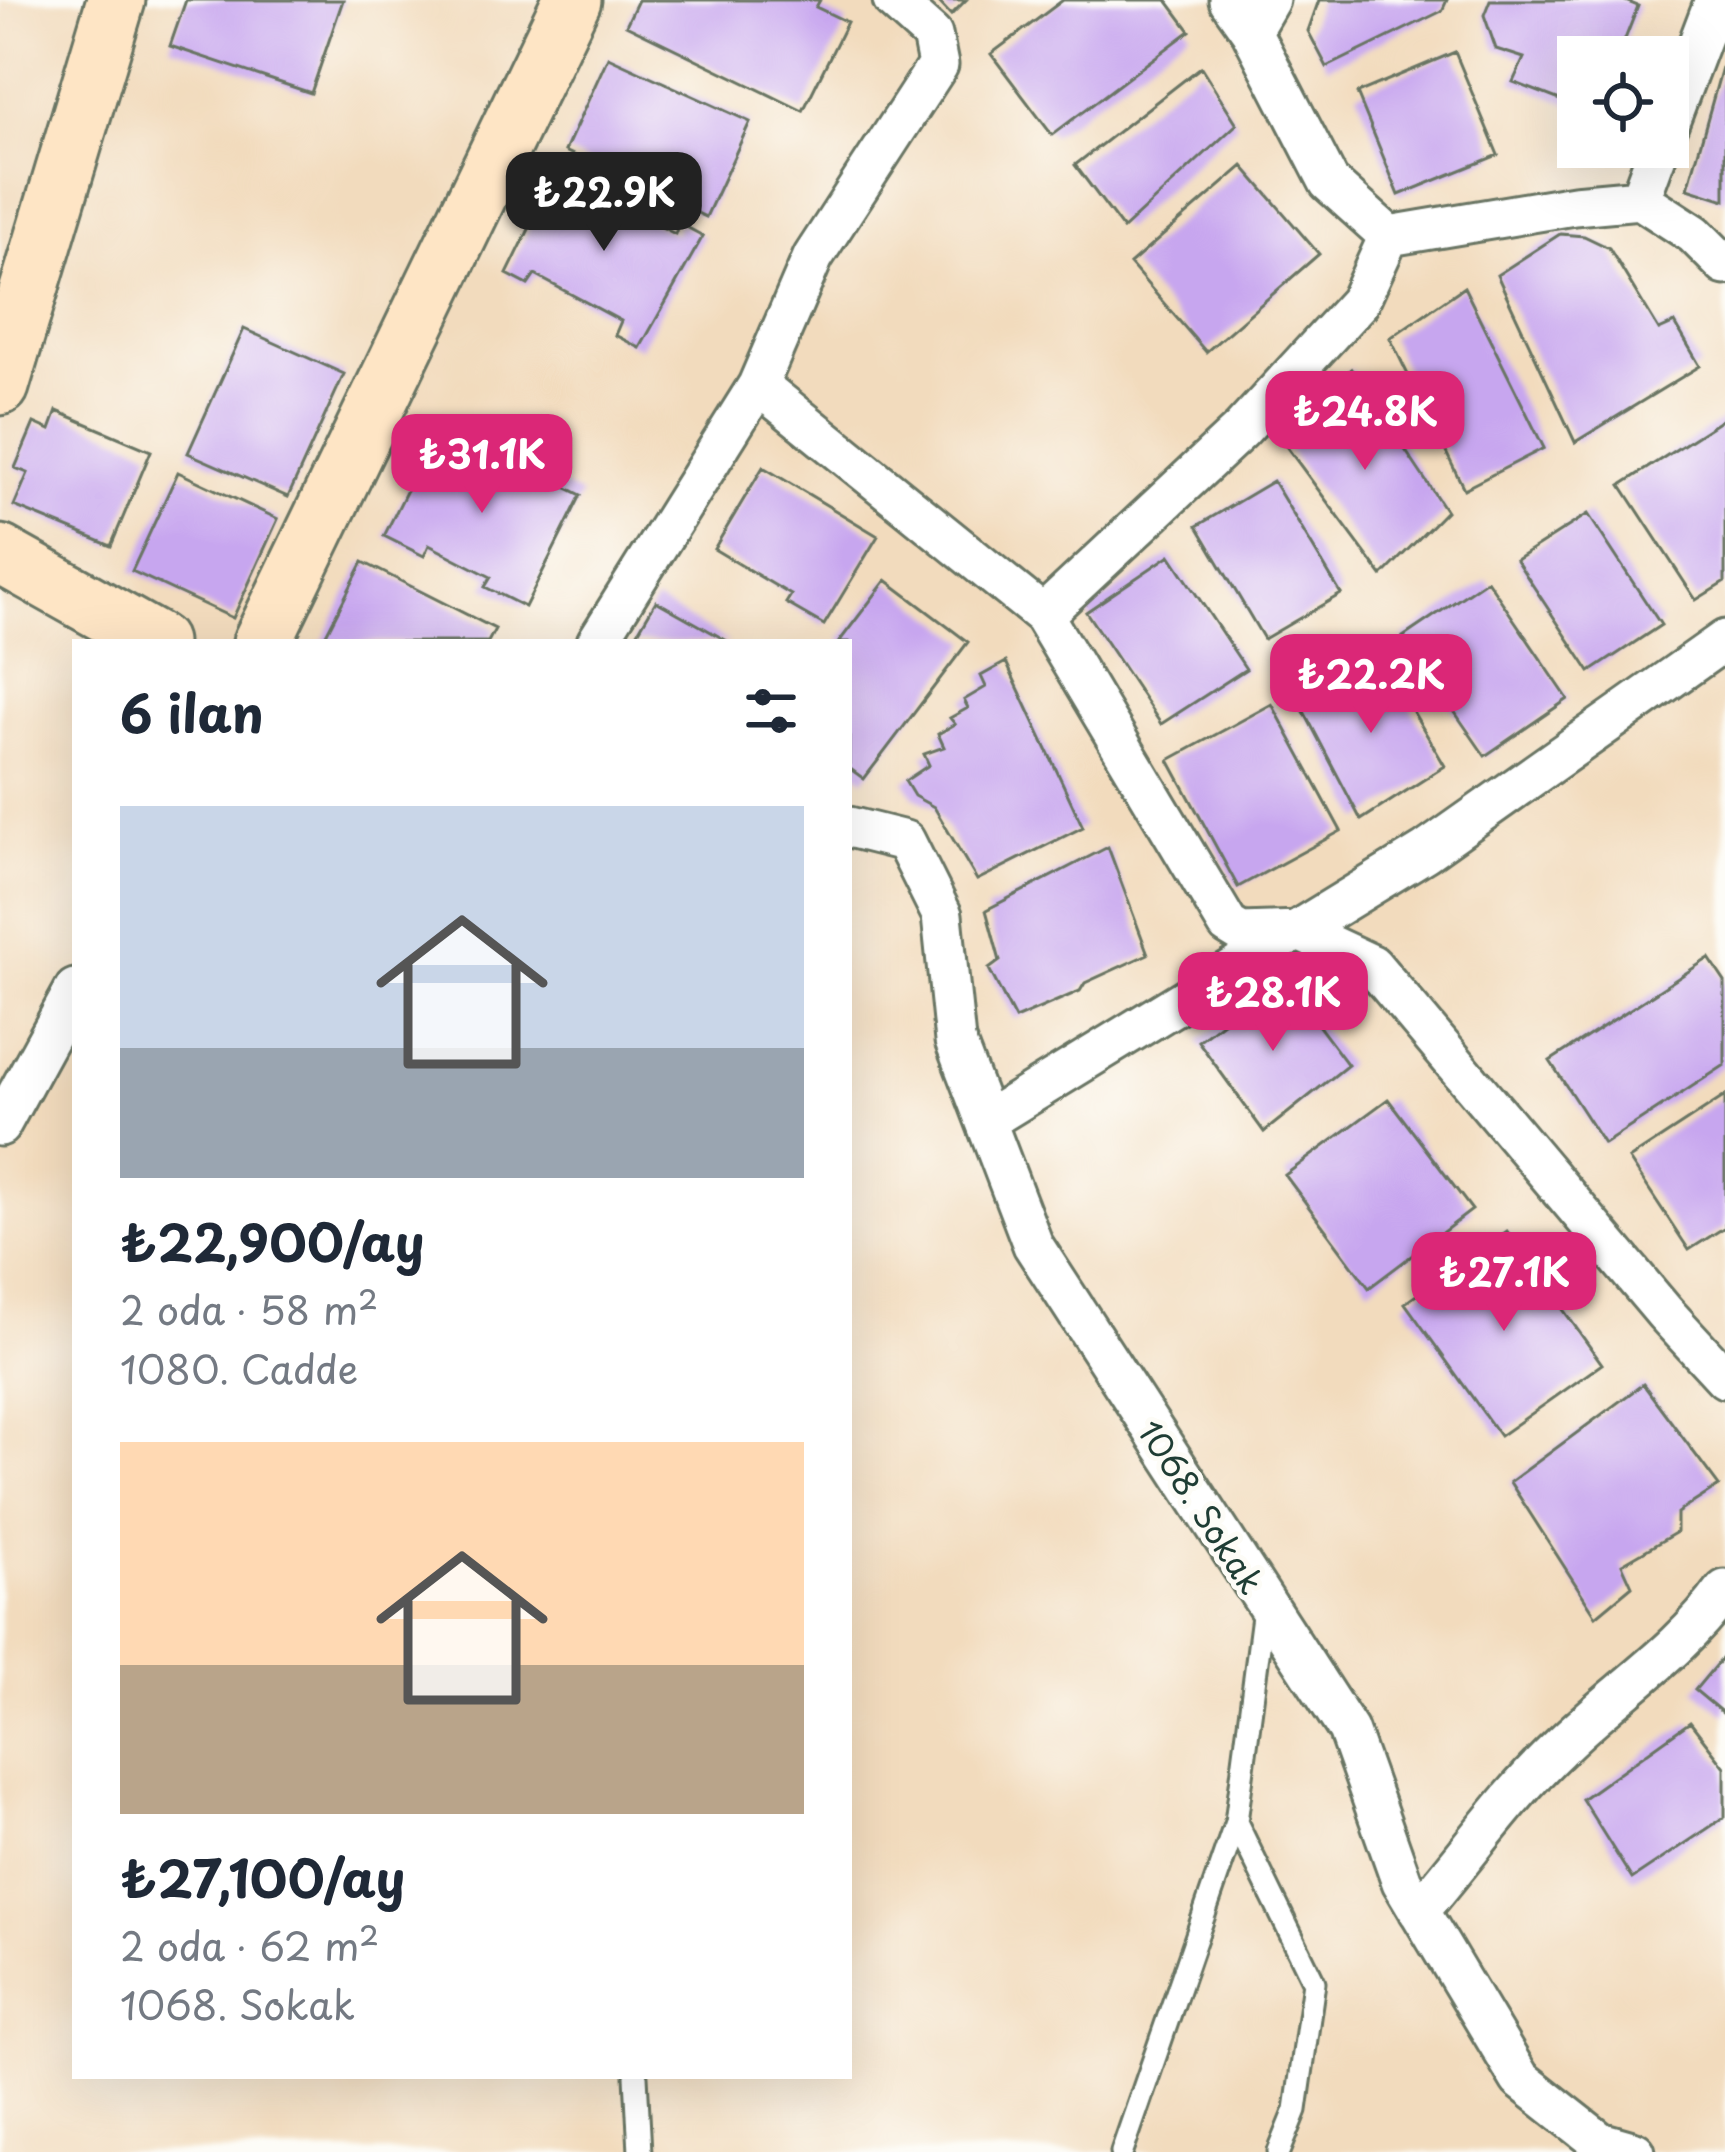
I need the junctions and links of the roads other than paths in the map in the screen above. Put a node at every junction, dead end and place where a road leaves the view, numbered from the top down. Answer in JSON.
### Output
{"nodes":[{"id":1,"x":116,"y":0,"type":"edge"},
{"id":2,"x":572,"y":0,"type":"edge"},
{"id":3,"x":893,"y":0,"type":"edge"},
{"id":4,"x":1715,"y":0,"type":"edge"},
{"id":5,"x":1250,"y":10,"type":"edge"},
{"id":6,"x":1689,"y":69,"type":"edge"},
{"id":7,"x":1652,"y":168,"type":"edge"},
{"id":8,"x":1640,"y":199,"type":"junction"},
{"id":9,"x":1389,"y":236,"type":"junction"},
{"id":10,"x":1725,"y":265,"type":"edge"},
{"id":11,"x":758,"y":385,"type":"junction"},
{"id":12,"x":0,"y":386,"type":"edge"},
{"id":13,"x":0,"y":554,"type":"edge"},
{"id":14,"x":1043,"y":615,"type":"junction"},
{"id":15,"x":153,"y":639,"type":"edge"},
{"id":16,"x":263,"y":639,"type":"edge"},
{"id":17,"x":599,"y":639,"type":"edge"},
{"id":18,"x":1725,"y":640,"type":"edge"},
{"id":19,"x":852,"y":827,"type":"edge"},
{"id":20,"x":1299,"y":932,"type":"junction"},
{"id":21,"x":72,"y":994,"type":"edge"},
{"id":22,"x":986,"y":1120,"type":"junction"},
{"id":23,"x":0,"y":1126,"type":"edge"},
{"id":24,"x":1725,"y":1378,"type":"edge"},
{"id":25,"x":1725,"y":1590,"type":"edge"},
{"id":26,"x":1265,"y":1602,"type":"junction"},
{"id":27,"x":1236,"y":1822,"type":"junction"},
{"id":28,"x":1419,"y":1911,"type":"junction"},
{"id":29,"x":636,"y":2079,"type":"edge"},
{"id":30,"x":640,"y":2152,"type":"edge"},
{"id":31,"x":1122,"y":2152,"type":"edge"},
{"id":32,"x":1280,"y":2152,"type":"edge"},
{"id":33,"x":1635,"y":2152,"type":"edge"}],
"edges":[{"from":1,"to":12,"type":"street"},
{"from":2,"to":16,"type":"street"},
{"from":3,"to":11,"type":"street"},
{"from":4,"to":6,"type":"street"},
{"from":5,"to":9,"type":"street"},
{"from":7,"to":8,"type":"street"},
{"from":8,"to":9,"type":"street"},
{"from":8,"to":10,"type":"street"},
{"from":9,"to":14,"type":"street"},
{"from":11,"to":14,"type":"street"},
{"from":11,"to":17,"type":"street"},
{"from":13,"to":15,"type":"street"},
{"from":14,"to":20,"type":"street"},
{"from":18,"to":20,"type":"street"},
{"from":19,"to":22,"type":"street","name":"1068. Sokak"},
{"from":20,"to":22,"type":"street"},
{"from":20,"to":24,"type":"street"},
{"from":21,"to":23,"type":"street"},
{"from":22,"to":26,"type":"street","name":"1068. Sokak"},
{"from":25,"to":28,"type":"street"},
{"from":26,"to":27,"type":"lane"},
{"from":26,"to":28,"type":"street","name":"1068. Sokak"},
{"from":27,"to":31,"type":"lane"},
{"from":27,"to":32,"type":"lane"},
{"from":28,"to":33,"type":"street","name":"1068. Sokak"},
{"from":29,"to":30,"type":"lane"}]}
